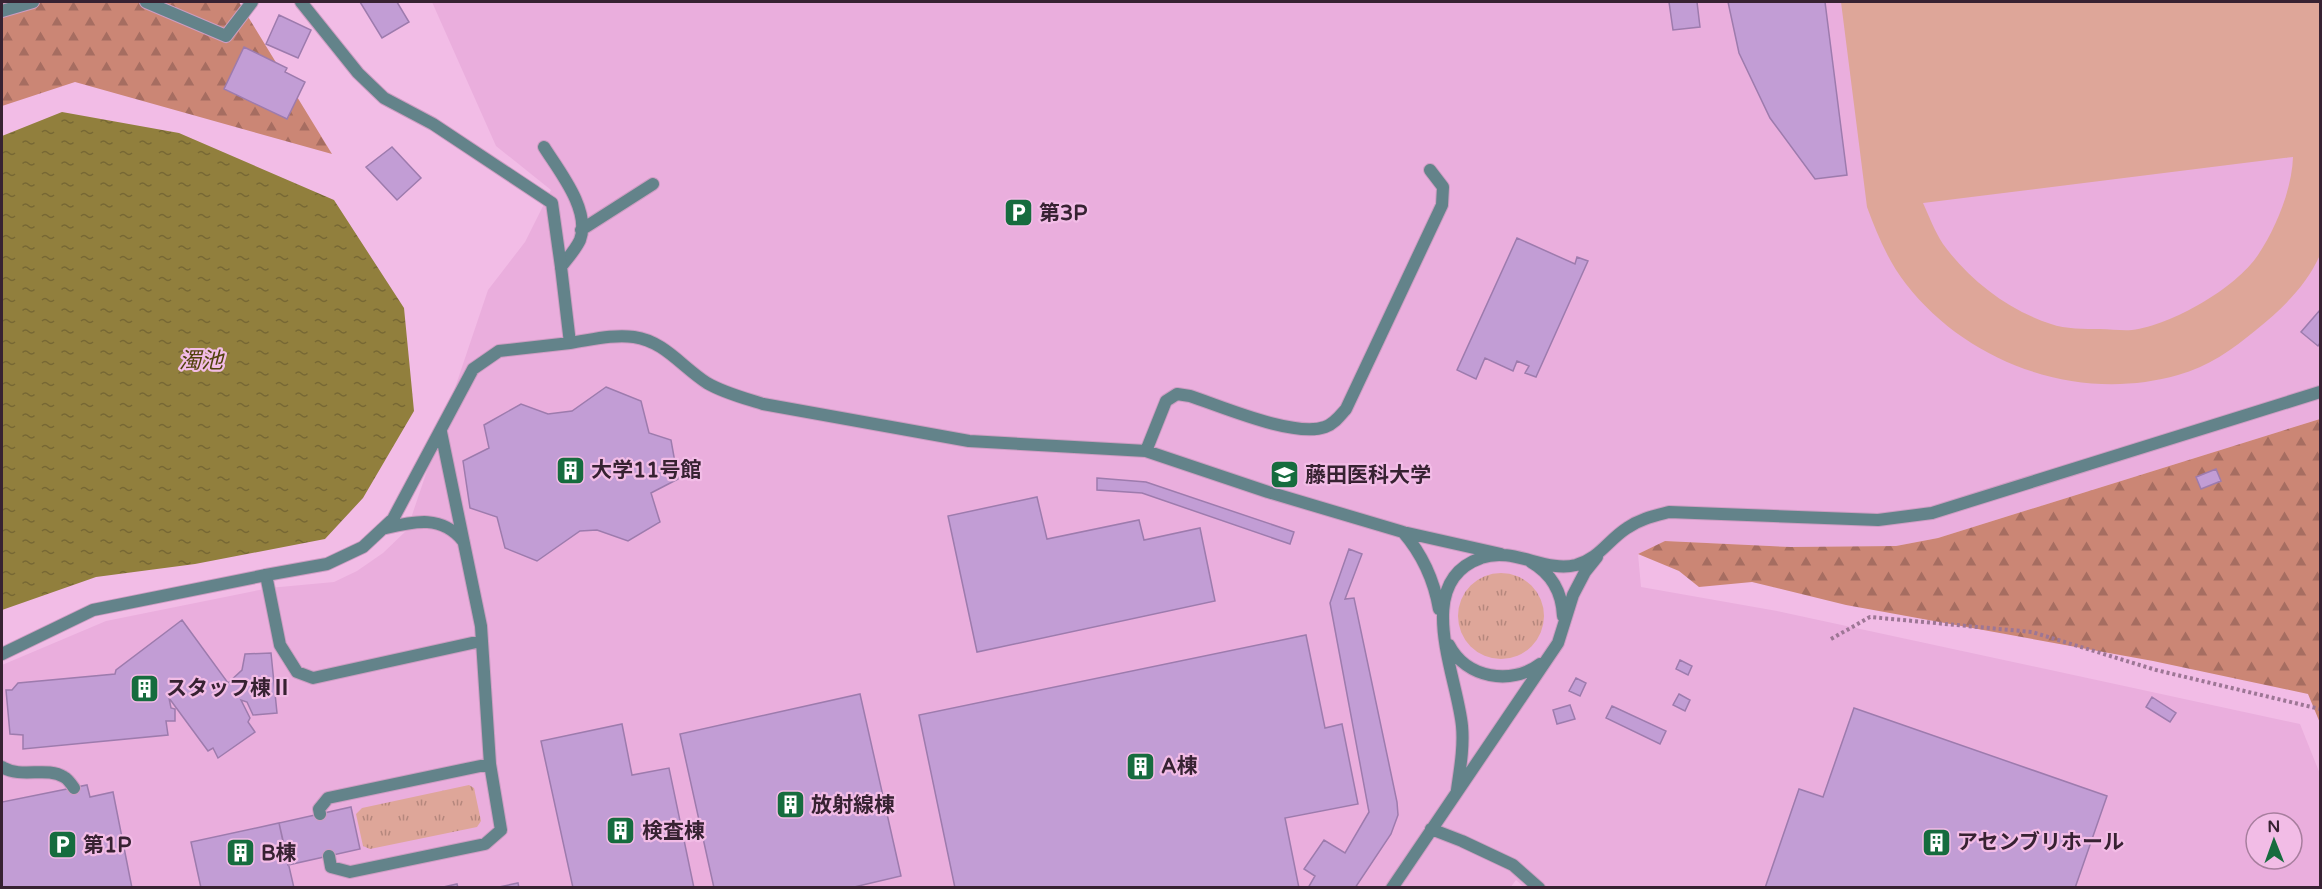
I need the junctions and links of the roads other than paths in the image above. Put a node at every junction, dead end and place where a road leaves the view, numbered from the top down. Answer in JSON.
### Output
{"nodes":[{"id":1,"x":33,"y":2,"type":"edge"},
{"id":2,"x":146,"y":2,"type":"edge"},
{"id":3,"x":252,"y":2,"type":"edge"},
{"id":4,"x":301,"y":2,"type":"edge"},
{"id":5,"x":2,"y":11,"type":"edge"},
{"id":6,"x":544,"y":147,"type":"dead end"},
{"id":7,"x":1430,"y":170,"type":"dead end"},
{"id":8,"x":653,"y":184,"type":"dead end"},
{"id":9,"x":581,"y":230,"type":"junction"},
{"id":10,"x":561,"y":267,"type":"junction"},
{"id":11,"x":570,"y":343,"type":"junction"},
{"id":12,"x":2320,"y":392,"type":"edge"},
{"id":13,"x":441,"y":432,"type":"junction"},
{"id":14,"x":1146,"y":451,"type":"junction"},
{"id":15,"x":383,"y":528,"type":"junction"},
{"id":16,"x":1403,"y":532,"type":"junction"},
{"id":17,"x":463,"y":542,"type":"junction"},
{"id":18,"x":1601,"y":551,"type":"junction"},
{"id":19,"x":1501,"y":554,"type":"junction"},
{"id":20,"x":1522,"y":558,"type":"junction"},
{"id":21,"x":266,"y":575,"type":"junction"},
{"id":22,"x":1564,"y":623,"type":"junction"},
{"id":23,"x":1442,"y":625,"type":"junction"},
{"id":24,"x":1445,"y":639,"type":"junction"},
{"id":25,"x":481,"y":641,"type":"junction"},
{"id":26,"x":1557,"y":643,"type":"junction"},
{"id":27,"x":2,"y":654,"type":"edge"},
{"id":28,"x":490,"y":764,"type":"junction"},
{"id":29,"x":2,"y":767,"type":"edge"},
{"id":30,"x":74,"y":788,"type":"dead end"},
{"id":31,"x":1457,"y":790,"type":"junction"},
{"id":32,"x":320,"y":814,"type":"dead end"},
{"id":33,"x":1431,"y":829,"type":"junction"},
{"id":34,"x":329,"y":856,"type":"dead end"},
{"id":35,"x":1392,"y":888,"type":"edge"},
{"id":36,"x":1539,"y":888,"type":"edge"}],
"edges":[{"from":1,"to":5,"type":"street"},
{"from":2,"to":3,"type":"street"},
{"from":4,"to":10,"type":"street"},
{"from":6,"to":9,"type":"street"},
{"from":7,"to":14,"type":"street"},
{"from":8,"to":9,"type":"street"},
{"from":9,"to":10,"type":"street"},
{"from":10,"to":11,"type":"street"},
{"from":11,"to":13,"type":"street"},
{"from":11,"to":14,"type":"street"},
{"from":12,"to":18,"type":"street"},
{"from":13,"to":15,"type":"street"},
{"from":13,"to":17,"type":"street"},
{"from":14,"to":16,"type":"street"},
{"from":15,"to":17,"type":"street"},
{"from":15,"to":21,"type":"street"},
{"from":16,"to":19,"type":"street"},
{"from":16,"to":23,"type":"street"},
{"from":17,"to":25,"type":"street"},
{"from":18,"to":20,"type":"street"},
{"from":18,"to":22,"type":"street"},
{"from":19,"to":20,"type":"street"},
{"from":19,"to":23,"type":"street"},
{"from":20,"to":22,"type":"street"},
{"from":21,"to":25,"type":"street"},
{"from":21,"to":27,"type":"street"},
{"from":22,"to":26,"type":"street"},
{"from":23,"to":24,"type":"street"},
{"from":24,"to":26,"type":"street"},
{"from":24,"to":31,"type":"street"},
{"from":25,"to":28,"type":"street"},
{"from":26,"to":31,"type":"street"},
{"from":28,"to":32,"type":"street"},
{"from":28,"to":34,"type":"street"},
{"from":29,"to":30,"type":"street"},
{"from":31,"to":33,"type":"street"},
{"from":33,"to":35,"type":"street"},
{"from":33,"to":36,"type":"street"}]}
